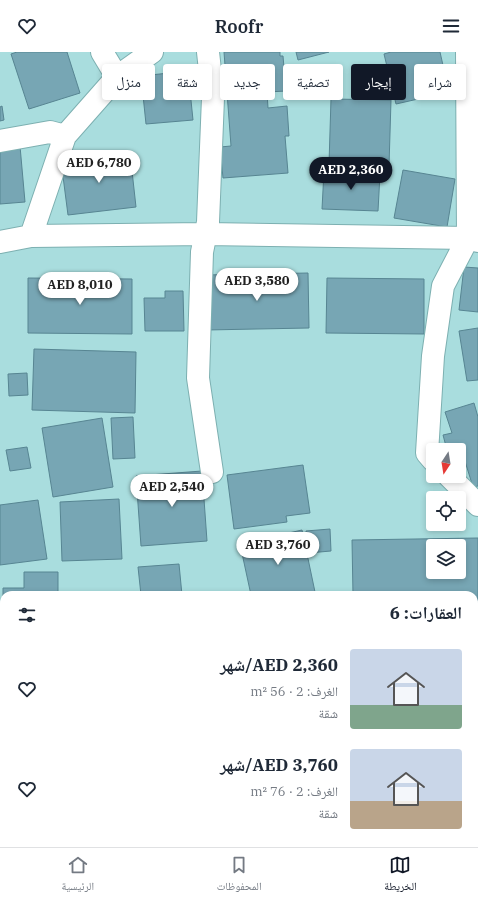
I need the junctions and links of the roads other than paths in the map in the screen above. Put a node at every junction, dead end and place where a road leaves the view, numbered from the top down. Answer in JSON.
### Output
{"nodes":[{"id":1,"x":102,"y":52,"type":"edge"},
{"id":2,"x":152,"y":52,"type":"edge"},
{"id":3,"x":208,"y":52,"type":"edge"},
{"id":4,"x":467,"y":52,"type":"edge"},
{"id":5,"x":109,"y":64,"type":"edge"},
{"id":6,"x":135,"y":64,"type":"edge"},
{"id":7,"x":102,"y":94,"type":"edge"},
{"id":8,"x":65,"y":136,"type":"junction"},
{"id":9,"x":0,"y":141,"type":"edge"},
{"id":10,"x":205,"y":234,"type":"junction"},
{"id":11,"x":31,"y":236,"type":"junction"},
{"id":12,"x":473,"y":240,"type":"edge"},
{"id":13,"x":0,"y":242,"type":"edge"},
{"id":14,"x":428,"y":443,"type":"edge"},
{"id":15,"x":212,"y":472,"type":"dead end"},
{"id":16,"x":456,"y":483,"type":"edge"},
{"id":17,"x":478,"y":506,"type":"edge"}],
"edges":[{"from":1,"to":5,"type":"street"},
{"from":2,"to":6,"type":"street"},
{"from":3,"to":10,"type":"street"},
{"from":4,"to":12,"type":"street"},
{"from":7,"to":8,"type":"street"},
{"from":8,"to":9,"type":"street"},
{"from":8,"to":11,"type":"street"},
{"from":10,"to":11,"type":"street"},
{"from":10,"to":12,"type":"street"},
{"from":10,"to":15,"type":"street"},
{"from":11,"to":13,"type":"street"},
{"from":12,"to":14,"type":"street"},
{"from":16,"to":17,"type":"street"}]}
